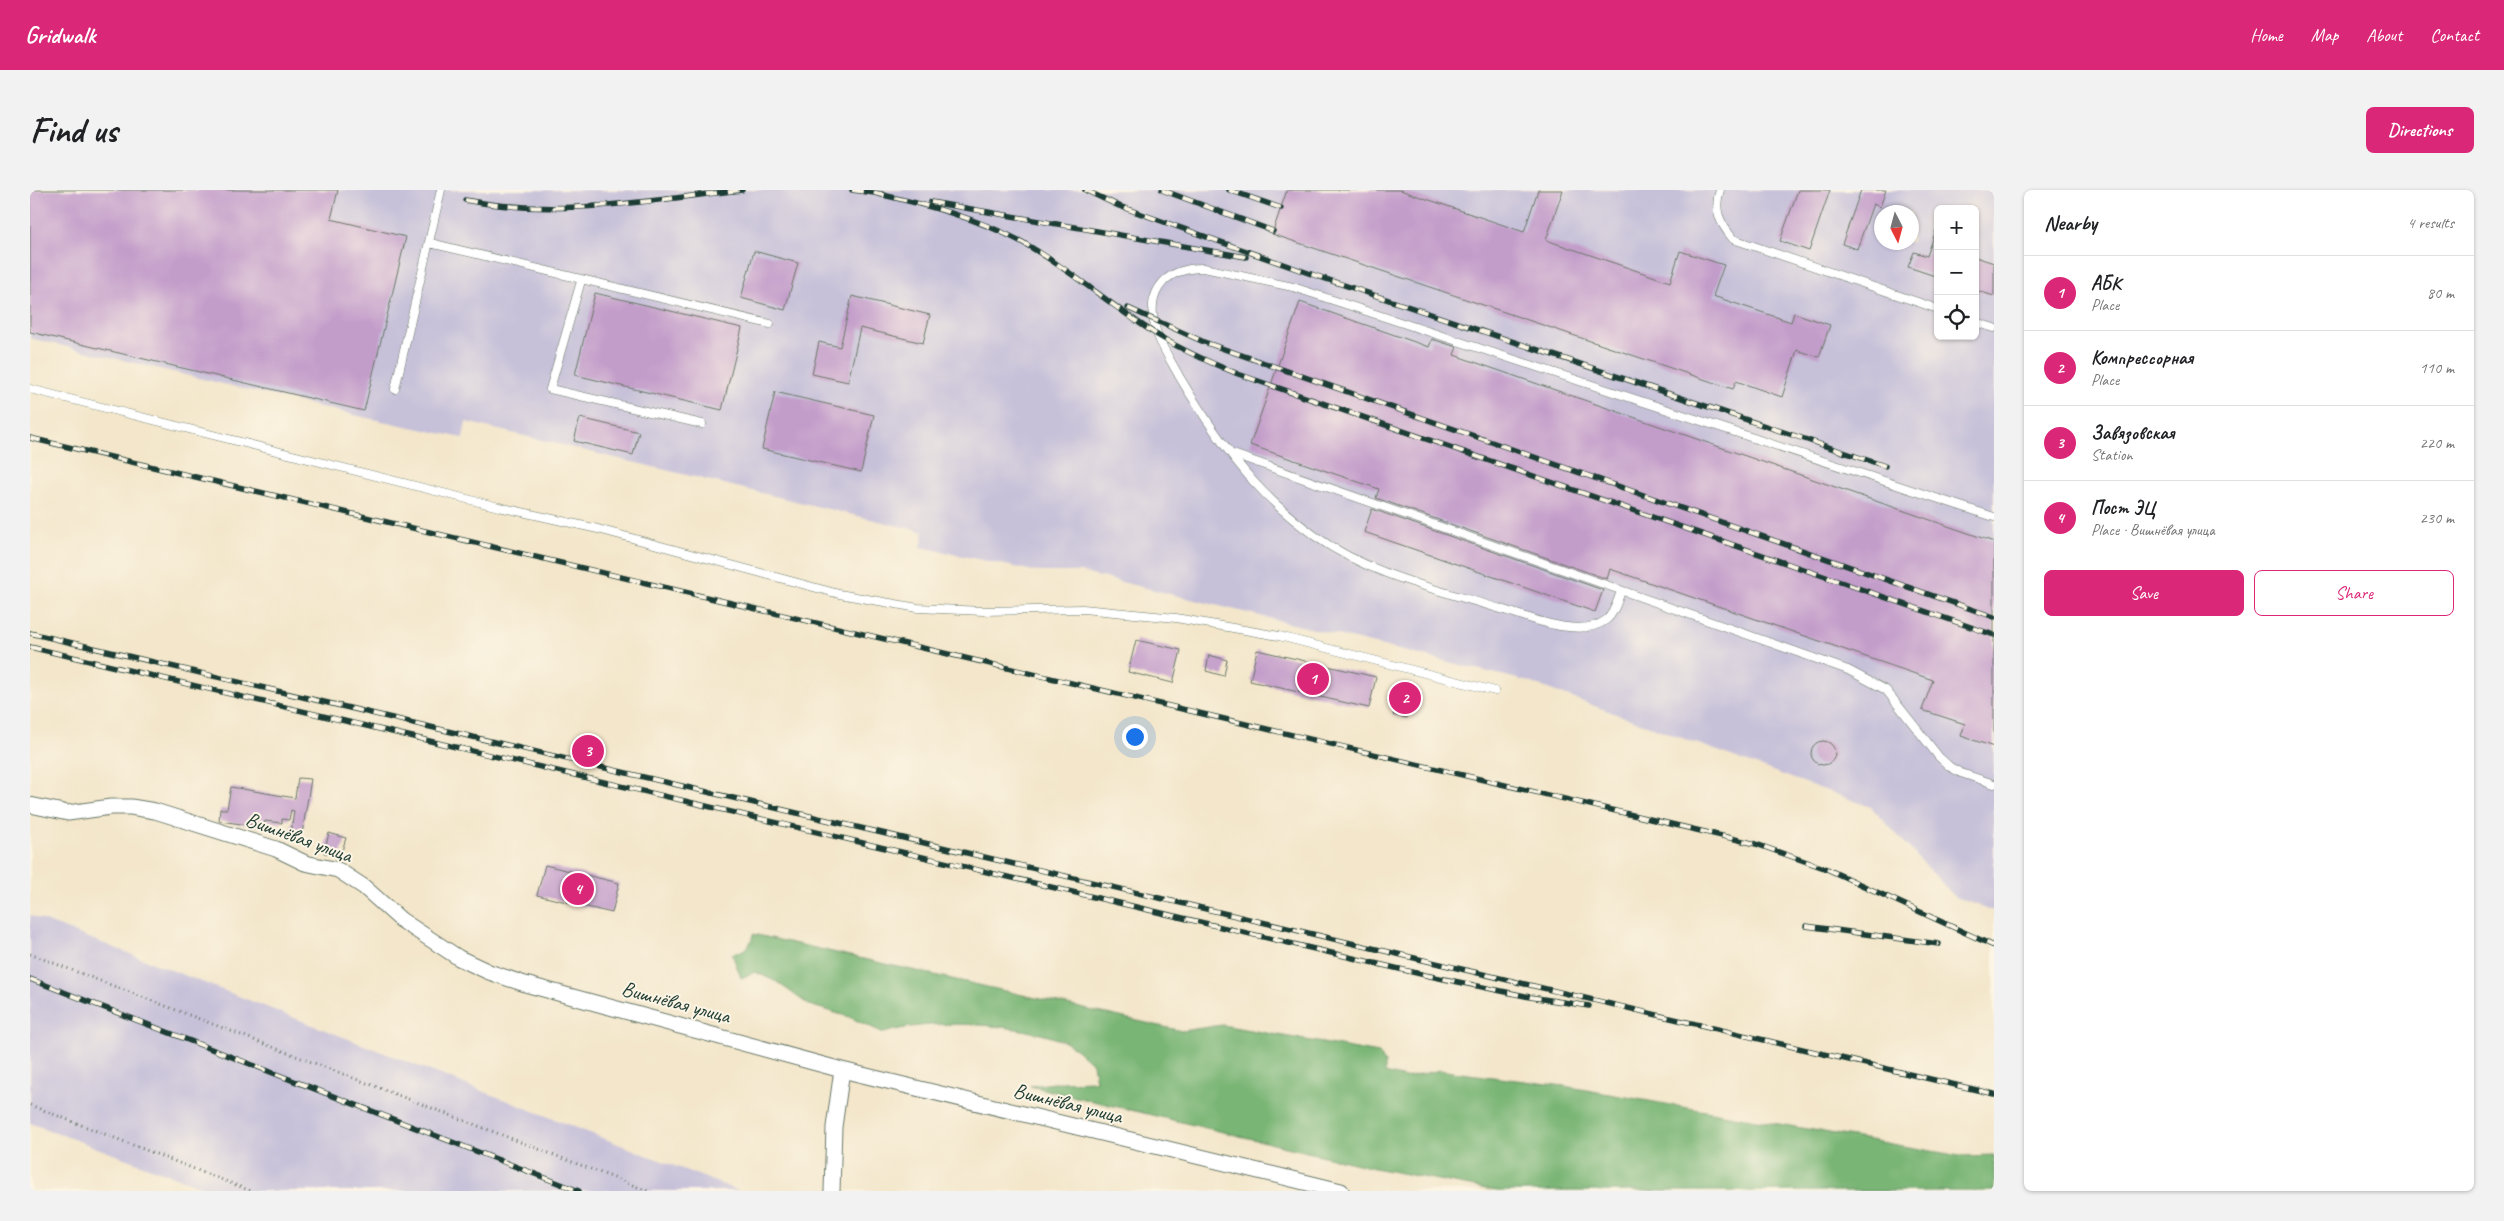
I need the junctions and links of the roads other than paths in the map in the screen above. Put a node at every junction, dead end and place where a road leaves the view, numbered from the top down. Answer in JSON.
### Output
{"nodes":[{"id":1,"x":441,"y":190,"type":"edge"},
{"id":2,"x":1720,"y":190,"type":"edge"},
{"id":3,"x":430,"y":243,"type":"junction"},
{"id":4,"x":581,"y":281,"type":"junction"},
{"id":5,"x":1934,"y":308,"type":"edge"},
{"id":6,"x":1979,"y":323,"type":"edge"},
{"id":7,"x":770,"y":324,"type":"dead end"},
{"id":8,"x":1994,"y":328,"type":"edge"},
{"id":9,"x":30,"y":389,"type":"edge"},
{"id":10,"x":395,"y":389,"type":"dead end"},
{"id":11,"x":702,"y":424,"type":"dead end"},
{"id":12,"x":1230,"y":454,"type":"junction"},
{"id":13,"x":1994,"y":517,"type":"edge"},
{"id":14,"x":1622,"y":591,"type":"junction"},
{"id":15,"x":1495,"y":691,"type":"dead end"},
{"id":16,"x":1994,"y":784,"type":"edge"},
{"id":17,"x":30,"y":805,"type":"edge"},
{"id":18,"x":842,"y":1070,"type":"junction"},
{"id":19,"x":832,"y":1191,"type":"edge"},
{"id":20,"x":1341,"y":1191,"type":"edge"}],
"edges":[{"from":1,"to":3,"type":"lane"},
{"from":2,"to":5,"type":"lane"},
{"from":3,"to":4,"type":"lane"},
{"from":3,"to":10,"type":"lane"},
{"from":4,"to":7,"type":"lane"},
{"from":4,"to":11,"type":"lane"},
{"from":6,"to":8,"type":"lane"},
{"from":9,"to":15,"type":"lane"},
{"from":12,"to":13,"type":"lane"},
{"from":12,"to":14,"type":"lane"},
{"from":12,"to":14,"type":"lane"},
{"from":14,"to":16,"type":"lane"},
{"from":17,"to":18,"type":"street","name":"Вишнёвая улица"},
{"from":18,"to":19,"type":"street"},
{"from":18,"to":20,"type":"street","name":"Вишнёвая улица"}]}
